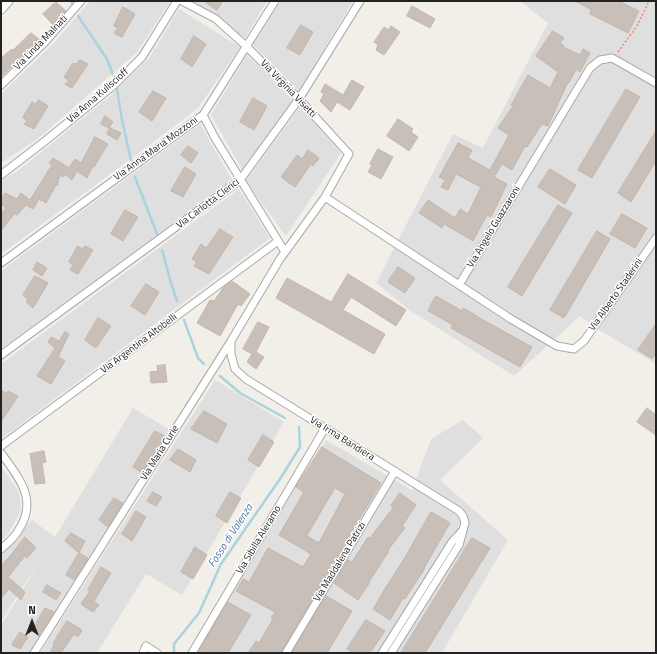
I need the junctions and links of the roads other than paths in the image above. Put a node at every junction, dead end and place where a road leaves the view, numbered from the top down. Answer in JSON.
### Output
{"nodes":[{"id":1,"x":8,"y":1,"type":"edge"},
{"id":2,"x":81,"y":1,"type":"edge"},
{"id":3,"x":177,"y":1,"type":"edge"},
{"id":4,"x":182,"y":1,"type":"edge"},
{"id":5,"x":275,"y":1,"type":"edge"},
{"id":6,"x":360,"y":1,"type":"edge"},
{"id":7,"x":1,"y":9,"type":"edge"},
{"id":8,"x":246,"y":46,"type":"junction"},
{"id":9,"x":656,"y":83,"type":"edge"},
{"id":10,"x":1,"y":85,"type":"edge"},
{"id":11,"x":299,"y":99,"type":"junction"},
{"id":12,"x":203,"y":115,"type":"junction"},
{"id":13,"x":1,"y":175,"type":"edge"},
{"id":14,"x":240,"y":180,"type":"junction"},
{"id":15,"x":325,"y":196,"type":"junction"},
{"id":16,"x":656,"y":238,"type":"edge"},
{"id":17,"x":278,"y":241,"type":"junction"},
{"id":18,"x":285,"y":252,"type":"junction"},
{"id":19,"x":1,"y":263,"type":"edge"},
{"id":20,"x":460,"y":285,"type":"junction"},
{"id":21,"x":231,"y":341,"type":"junction"},
{"id":22,"x":1,"y":355,"type":"edge"},
{"id":23,"x":325,"y":428,"type":"junction"},
{"id":24,"x":1,"y":446,"type":"edge"},
{"id":25,"x":1,"y":452,"type":"edge"},
{"id":26,"x":395,"y":471,"type":"junction"},
{"id":27,"x":464,"y":529,"type":"junction"},
{"id":28,"x":1,"y":550,"type":"edge"},
{"id":29,"x":144,"y":650,"type":"edge"},
{"id":30,"x":34,"y":653,"type":"edge"},
{"id":31,"x":157,"y":653,"type":"edge"},
{"id":32,"x":192,"y":653,"type":"edge"},
{"id":33,"x":286,"y":653,"type":"edge"},
{"id":34,"x":382,"y":653,"type":"edge"},
{"id":35,"x":391,"y":653,"type":"edge"}],
"edges":[{"from":1,"to":7,"type":"street"},
{"from":2,"to":10,"type":"street","name":"Via Linda Malnati"},
{"from":3,"to":13,"type":"street","name":"Via Anna Kuliscioff"},
{"from":4,"to":8,"type":"street","name":"Via Virginia Visetti"},
{"from":5,"to":8,"type":"street","name":"Via Anna Maria Mozzoni"},
{"from":6,"to":11,"type":"street","name":"Via Carlotta Clerici"},
{"from":8,"to":11,"type":"street","name":"Via Virginia Visetti"},
{"from":8,"to":12,"type":"street","name":"Via Anna Maria Mozzoni"},
{"from":9,"to":20,"type":"street","name":"Via Angelo Guazzaroni"},
{"from":11,"to":14,"type":"street","name":"Via Carlotta Clerici"},
{"from":11,"to":15,"type":"street","name":"Via Virginia Visetti"},
{"from":12,"to":14,"type":"street"},
{"from":12,"to":19,"type":"street","name":"Via Anna Maria Mozzoni"},
{"from":14,"to":17,"type":"street"},
{"from":14,"to":22,"type":"street","name":"Via Carlotta Clerici"},
{"from":15,"to":18,"type":"street","name":"Via Virginia Visetti"},
{"from":15,"to":20,"type":"street"},
{"from":16,"to":20,"type":"street","name":"Via Alberto Staderini"},
{"from":17,"to":18,"type":"street"},
{"from":17,"to":24,"type":"street","name":"Via Argentina Altobelli"},
{"from":18,"to":21,"type":"street","name":"Via Maria Curie"},
{"from":21,"to":23,"type":"street","name":"Via Irma Bandiera"},
{"from":21,"to":30,"type":"street","name":"Via Maria Curie"},
{"from":23,"to":26,"type":"street","name":"Via Irma Bandiera"},
{"from":23,"to":32,"type":"street","name":"Via Sibilla Aleramo"},
{"from":25,"to":28,"type":"street"},
{"from":26,"to":27,"type":"street","name":"Via Irma Bandiera"},
{"from":26,"to":33,"type":"street","name":"Via Maddalena Patrizi"},
{"from":27,"to":34,"type":"street"},
{"from":27,"to":35,"type":"street"},
{"from":29,"to":31,"type":"street"}]}
